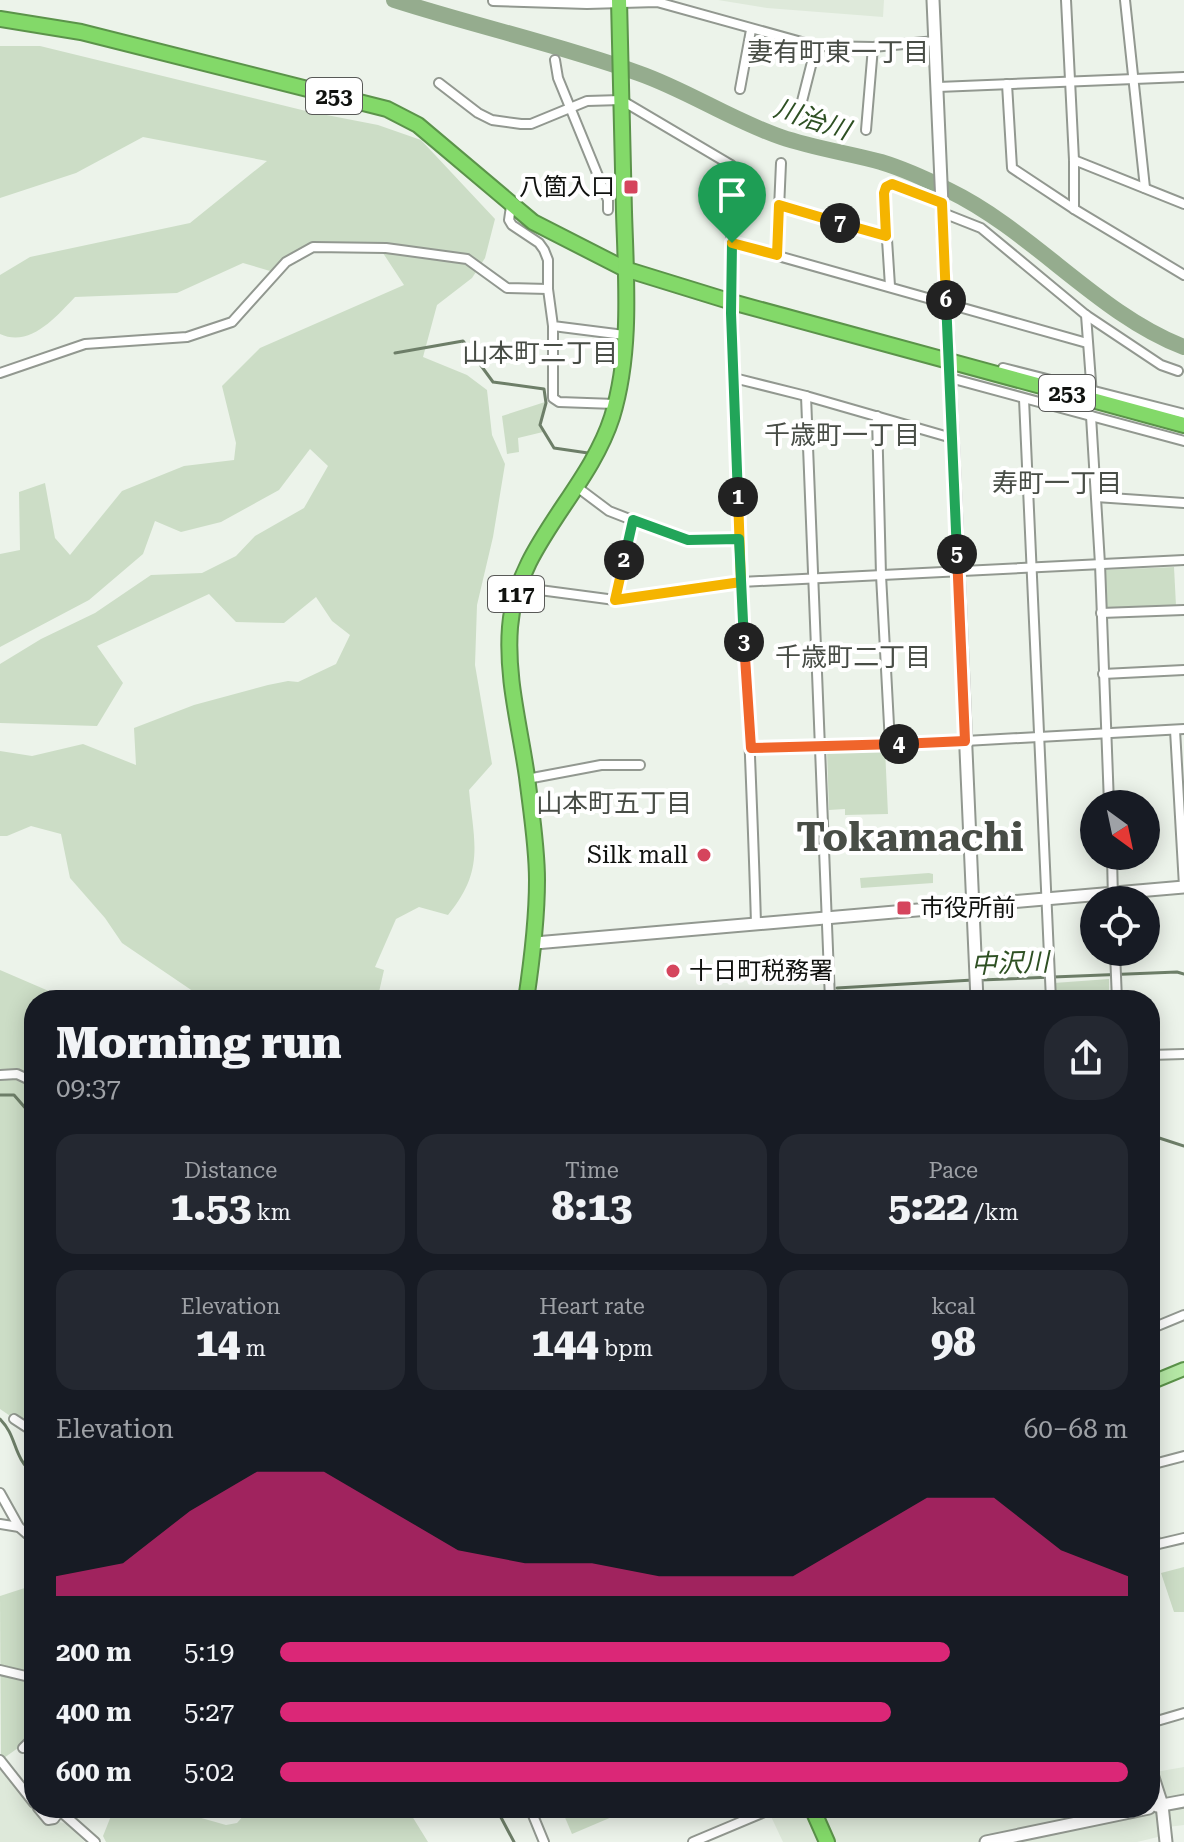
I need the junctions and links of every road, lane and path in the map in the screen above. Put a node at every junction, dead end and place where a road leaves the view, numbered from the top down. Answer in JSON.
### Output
{"nodes":[{"id":1,"x":933,"y":0,"type":"edge"},
{"id":2,"x":1066,"y":0,"type":"edge"},
{"id":3,"x":1125,"y":0,"type":"edge"},
{"id":4,"x":493,"y":1,"type":"edge"},
{"id":5,"x":619,"y":1,"type":"edge"},
{"id":6,"x":0,"y":19,"type":"edge"},
{"id":7,"x":751,"y":30,"type":"junction"},
{"id":8,"x":935,"y":41,"type":"junction"},
{"id":9,"x":816,"y":46,"type":"junction"},
{"id":10,"x":873,"y":47,"type":"junction"},
{"id":11,"x":555,"y":60,"type":"dead end"},
{"id":12,"x":1184,"y":77,"type":"edge"},
{"id":13,"x":1135,"y":79,"type":"junction"},
{"id":14,"x":1070,"y":81,"type":"junction"},
{"id":15,"x":439,"y":83,"type":"dead end"},
{"id":16,"x":1007,"y":84,"type":"junction"},
{"id":17,"x":938,"y":87,"type":"junction"},
{"id":18,"x":740,"y":89,"type":"dead end"},
{"id":19,"x":621,"y":100,"type":"junction"},
{"id":20,"x":569,"y":106,"type":"junction"},
{"id":21,"x":798,"y":117,"type":"dead end"},
{"id":22,"x":866,"y":130,"type":"dead end"},
{"id":23,"x":1074,"y":160,"type":"junction"},
{"id":24,"x":781,"y":163,"type":"dead end"},
{"id":25,"x":1145,"y":188,"type":"junction"},
{"id":26,"x":1184,"y":204,"type":"edge"},
{"id":27,"x":779,"y":205,"type":"junction"},
{"id":28,"x":942,"y":205,"type":"junction"},
{"id":29,"x":511,"y":206,"type":"junction"},
{"id":30,"x":1074,"y":209,"type":"junction"},
{"id":31,"x":608,"y":210,"type":"dead end"},
{"id":32,"x":886,"y":236,"type":"junction"},
{"id":33,"x":732,"y":243,"type":"junction"},
{"id":34,"x":777,"y":255,"type":"junction"},
{"id":35,"x":625,"y":269,"type":"junction"},
{"id":36,"x":1184,"y":275,"type":"edge"},
{"id":37,"x":890,"y":286,"type":"junction"},
{"id":38,"x":548,"y":289,"type":"junction"},
{"id":39,"x":946,"y":301,"type":"junction"},
{"id":40,"x":732,"y":302,"type":"junction"},
{"id":41,"x":1086,"y":315,"type":"junction"},
{"id":42,"x":553,"y":326,"type":"junction"},
{"id":43,"x":624,"y":335,"type":"junction"},
{"id":44,"x":1087,"y":343,"type":"junction"},
{"id":45,"x":949,"y":358,"type":"junction"},
{"id":46,"x":1178,"y":371,"type":"dead end"},
{"id":47,"x":0,"y":373,"type":"edge"},
{"id":48,"x":734,"y":378,"type":"junction"},
{"id":49,"x":950,"y":378,"type":"junction"},
{"id":50,"x":806,"y":396,"type":"junction"},
{"id":51,"x":1092,"y":396,"type":"junction"},
{"id":52,"x":1024,"y":399,"type":"junction"},
{"id":53,"x":615,"y":404,"type":"junction"},
{"id":54,"x":1184,"y":414,"type":"edge"},
{"id":55,"x":877,"y":416,"type":"junction"},
{"id":56,"x":1091,"y":416,"type":"junction"},
{"id":57,"x":1184,"y":425,"type":"edge"},
{"id":58,"x":952,"y":438,"type":"junction"},
{"id":59,"x":1184,"y":441,"type":"edge"},
{"id":60,"x":577,"y":487,"type":"junction"},
{"id":61,"x":1096,"y":497,"type":"junction"},
{"id":62,"x":1184,"y":503,"type":"edge"},
{"id":63,"x":633,"y":520,"type":"junction"},
{"id":64,"x":739,"y":539,"type":"junction"},
{"id":65,"x":1184,"y":560,"type":"edge"},
{"id":66,"x":1100,"y":564,"type":"junction"},
{"id":67,"x":1031,"y":567,"type":"junction"},
{"id":68,"x":958,"y":571,"type":"junction"},
{"id":69,"x":881,"y":575,"type":"junction"},
{"id":70,"x":813,"y":579,"type":"junction"},
{"id":71,"x":741,"y":582,"type":"junction"},
{"id":72,"x":517,"y":587,"type":"junction"},
{"id":73,"x":615,"y":600,"type":"junction"},
{"id":74,"x":1184,"y":610,"type":"edge"},
{"id":75,"x":1101,"y":613,"type":"junction"},
{"id":76,"x":1184,"y":670,"type":"edge"},
{"id":77,"x":1103,"y":674,"type":"junction"},
{"id":78,"x":1180,"y":730,"type":"edge"},
{"id":79,"x":1105,"y":734,"type":"junction"},
{"id":80,"x":1039,"y":737,"type":"junction"},
{"id":81,"x":965,"y":741,"type":"junction"},
{"id":82,"x":890,"y":744,"type":"junction"},
{"id":83,"x":820,"y":746,"type":"junction"},
{"id":84,"x":751,"y":748,"type":"junction"},
{"id":85,"x":640,"y":765,"type":"dead end"},
{"id":86,"x":527,"y":779,"type":"junction"},
{"id":87,"x":1108,"y":790,"type":"edge"},
{"id":88,"x":1184,"y":886,"type":"edge"},
{"id":89,"x":1160,"y":890,"type":"edge"},
{"id":90,"x":1080,"y":898,"type":"edge"},
{"id":91,"x":1046,"y":899,"type":"junction"},
{"id":92,"x":973,"y":907,"type":"junction"},
{"id":93,"x":827,"y":918,"type":"junction"},
{"id":94,"x":756,"y":924,"type":"junction"},
{"id":95,"x":535,"y":943,"type":"junction"},
{"id":96,"x":1116,"y":966,"type":"edge"},
{"id":97,"x":528,"y":990,"type":"edge"},
{"id":98,"x":830,"y":990,"type":"edge"},
{"id":99,"x":977,"y":990,"type":"edge"},
{"id":100,"x":1051,"y":990,"type":"edge"},
{"id":101,"x":1117,"y":990,"type":"edge"},
{"id":102,"x":1184,"y":1054,"type":"edge"},
{"id":103,"x":1160,"y":1055,"type":"edge"},
{"id":104,"x":0,"y":1075,"type":"edge"},
{"id":105,"x":24,"y":1077,"type":"edge"},
{"id":106,"x":1184,"y":1315,"type":"edge"},
{"id":107,"x":1160,"y":1325,"type":"edge"},
{"id":108,"x":1184,"y":1369,"type":"edge"},
{"id":109,"x":1160,"y":1379,"type":"edge"},
{"id":110,"x":14,"y":1419,"type":"dead end"},
{"id":111,"x":24,"y":1426,"type":"edge"},
{"id":112,"x":1184,"y":1456,"type":"edge"},
{"id":113,"x":1160,"y":1462,"type":"edge"},
{"id":114,"x":0,"y":1493,"type":"edge"},
{"id":115,"x":0,"y":1524,"type":"edge"},
{"id":116,"x":19,"y":1527,"type":"junction"},
{"id":117,"x":24,"y":1531,"type":"edge"},
{"id":118,"x":1184,"y":1538,"type":"edge"},
{"id":119,"x":1160,"y":1543,"type":"edge"},
{"id":120,"x":0,"y":1670,"type":"edge"},
{"id":121,"x":24,"y":1676,"type":"edge"},
{"id":122,"x":1184,"y":1713,"type":"edge"},
{"id":123,"x":1160,"y":1720,"type":"edge"},
{"id":124,"x":0,"y":1760,"type":"edge"},
{"id":125,"x":24,"y":1790,"type":"edge"},
{"id":126,"x":1184,"y":1801,"type":"edge"},
{"id":127,"x":1160,"y":1806,"type":"edge"},
{"id":128,"x":70,"y":1818,"type":"edge"},
{"id":129,"x":534,"y":1818,"type":"edge"},
{"id":130,"x":750,"y":1818,"type":"edge"},
{"id":131,"x":816,"y":1818,"type":"edge"},
{"id":132,"x":1082,"y":1818,"type":"edge"},
{"id":133,"x":1158,"y":1818,"type":"edge"},
{"id":134,"x":1020,"y":1838,"type":"edge"},
{"id":135,"x":95,"y":1842,"type":"edge"},
{"id":136,"x":544,"y":1842,"type":"edge"},
{"id":137,"x":693,"y":1842,"type":"edge"},
{"id":138,"x":827,"y":1842,"type":"edge"},
{"id":139,"x":986,"y":1842,"type":"edge"},
{"id":140,"x":1166,"y":1842,"type":"edge"}],
"edges":[{"from":1,"to":8,"type":"street"},
{"from":2,"to":14,"type":"street"},
{"from":3,"to":13,"type":"street"},
{"from":4,"to":5,"type":"street"},
{"from":5,"to":7,"type":"street"},
{"from":5,"to":19,"type":"highway","number":"117"},
{"from":6,"to":29,"type":"highway","number":"253"},
{"from":7,"to":9,"type":"street"},
{"from":7,"to":18,"type":"street"},
{"from":8,"to":10,"type":"street"},
{"from":8,"to":17,"type":"street"},
{"from":9,"to":10,"type":"street"},
{"from":9,"to":21,"type":"street"},
{"from":10,"to":22,"type":"street"},
{"from":11,"to":20,"type":"street"},
{"from":12,"to":13,"type":"street"},
{"from":13,"to":14,"type":"street"},
{"from":13,"to":25,"type":"street"},
{"from":14,"to":16,"type":"street"},
{"from":14,"to":23,"type":"street"},
{"from":15,"to":20,"type":"street"},
{"from":16,"to":17,"type":"street"},
{"from":16,"to":30,"type":"street"},
{"from":17,"to":28,"type":"street"},
{"from":19,"to":20,"type":"street"},
{"from":19,"to":33,"type":"street"},
{"from":19,"to":35,"type":"highway","number":"117"},
{"from":20,"to":31,"type":"street"},
{"from":23,"to":25,"type":"street"},
{"from":23,"to":30,"type":"street"},
{"from":24,"to":27,"type":"street"},
{"from":25,"to":26,"type":"street"},
{"from":27,"to":32,"type":"street"},
{"from":27,"to":34,"type":"street"},
{"from":28,"to":32,"type":"street"},
{"from":28,"to":39,"type":"street"},
{"from":28,"to":41,"type":"street"},
{"from":29,"to":35,"type":"highway","number":"253"},
{"from":29,"to":38,"type":"street"},
{"from":30,"to":36,"type":"street"},
{"from":32,"to":37,"type":"street"},
{"from":33,"to":34,"type":"street"},
{"from":33,"to":40,"type":"street"},
{"from":34,"to":37,"type":"street"},
{"from":35,"to":40,"type":"highway","number":"253"},
{"from":35,"to":43,"type":"highway","number":"117"},
{"from":37,"to":39,"type":"street"},
{"from":38,"to":42,"type":"street"},
{"from":38,"to":47,"type":"street"},
{"from":39,"to":44,"type":"street"},
{"from":39,"to":45,"type":"street"},
{"from":40,"to":45,"type":"highway","number":"253"},
{"from":40,"to":48,"type":"street"},
{"from":41,"to":44,"type":"street"},
{"from":41,"to":46,"type":"street"},
{"from":42,"to":43,"type":"street"},
{"from":42,"to":53,"type":"street"},
{"from":43,"to":53,"type":"highway","number":"117"},
{"from":44,"to":51,"type":"street"},
{"from":45,"to":49,"type":"street"},
{"from":45,"to":51,"type":"highway","number":"253"},
{"from":48,"to":50,"type":"street"},
{"from":48,"to":64,"type":"street"},
{"from":49,"to":52,"type":"street"},
{"from":49,"to":58,"type":"street"},
{"from":50,"to":55,"type":"street"},
{"from":50,"to":70,"type":"street"},
{"from":51,"to":54,"type":"street"},
{"from":51,"to":57,"type":"highway","number":"253"},
{"from":52,"to":56,"type":"street"},
{"from":52,"to":67,"type":"street"},
{"from":53,"to":60,"type":"highway","number":"117"},
{"from":55,"to":58,"type":"street"},
{"from":55,"to":69,"type":"street"},
{"from":56,"to":59,"type":"street"},
{"from":56,"to":61,"type":"street"},
{"from":58,"to":68,"type":"street"},
{"from":60,"to":63,"type":"street"},
{"from":60,"to":72,"type":"highway","number":"117"},
{"from":61,"to":62,"type":"street"},
{"from":61,"to":66,"type":"street"},
{"from":63,"to":64,"type":"street"},
{"from":63,"to":73,"type":"street"},
{"from":64,"to":71,"type":"street"},
{"from":65,"to":66,"type":"street"},
{"from":66,"to":67,"type":"street"},
{"from":66,"to":75,"type":"street"},
{"from":67,"to":68,"type":"street"},
{"from":67,"to":80,"type":"street"},
{"from":68,"to":69,"type":"street"},
{"from":68,"to":81,"type":"street"},
{"from":69,"to":70,"type":"street"},
{"from":69,"to":82,"type":"street"},
{"from":70,"to":71,"type":"street"},
{"from":70,"to":83,"type":"street"},
{"from":71,"to":73,"type":"street"},
{"from":71,"to":84,"type":"street"},
{"from":72,"to":73,"type":"street"},
{"from":72,"to":86,"type":"highway","number":"117"},
{"from":74,"to":75,"type":"street"},
{"from":75,"to":77,"type":"street"},
{"from":76,"to":77,"type":"street"},
{"from":77,"to":79,"type":"street"},
{"from":78,"to":79,"type":"street"},
{"from":78,"to":88,"type":"street"},
{"from":79,"to":80,"type":"street"},
{"from":79,"to":87,"type":"street"},
{"from":80,"to":81,"type":"street"},
{"from":80,"to":91,"type":"street"},
{"from":81,"to":82,"type":"street"},
{"from":81,"to":92,"type":"street"},
{"from":82,"to":83,"type":"street"},
{"from":83,"to":84,"type":"street"},
{"from":83,"to":93,"type":"street"},
{"from":84,"to":94,"type":"street"},
{"from":85,"to":86,"type":"street"},
{"from":86,"to":95,"type":"highway","number":"117"},
{"from":88,"to":89,"type":"street"},
{"from":90,"to":91,"type":"street"},
{"from":91,"to":92,"type":"street"},
{"from":91,"to":100,"type":"street"},
{"from":92,"to":93,"type":"street"},
{"from":92,"to":99,"type":"street"},
{"from":93,"to":94,"type":"street"},
{"from":93,"to":98,"type":"street"},
{"from":94,"to":95,"type":"street"},
{"from":95,"to":97,"type":"highway","number":"117"},
{"from":96,"to":101,"type":"street"},
{"from":102,"to":103,"type":"street"},
{"from":104,"to":105,"type":"street"},
{"from":106,"to":107,"type":"street"},
{"from":108,"to":109,"type":"main road"},
{"from":110,"to":111,"type":"street"},
{"from":112,"to":113,"type":"street"},
{"from":114,"to":116,"type":"street"},
{"from":115,"to":116,"type":"street"},
{"from":116,"to":117,"type":"street"},
{"from":118,"to":119,"type":"street"},
{"from":120,"to":121,"type":"street"},
{"from":122,"to":123,"type":"street"},
{"from":124,"to":125,"type":"street"},
{"from":126,"to":127,"type":"street"},
{"from":128,"to":135,"type":"street"},
{"from":129,"to":136,"type":"street"},
{"from":130,"to":137,"type":"street"},
{"from":131,"to":138,"type":"highway"},
{"from":132,"to":134,"type":"street"},
{"from":133,"to":140,"type":"street"},
{"from":134,"to":139,"type":"street"}]}
